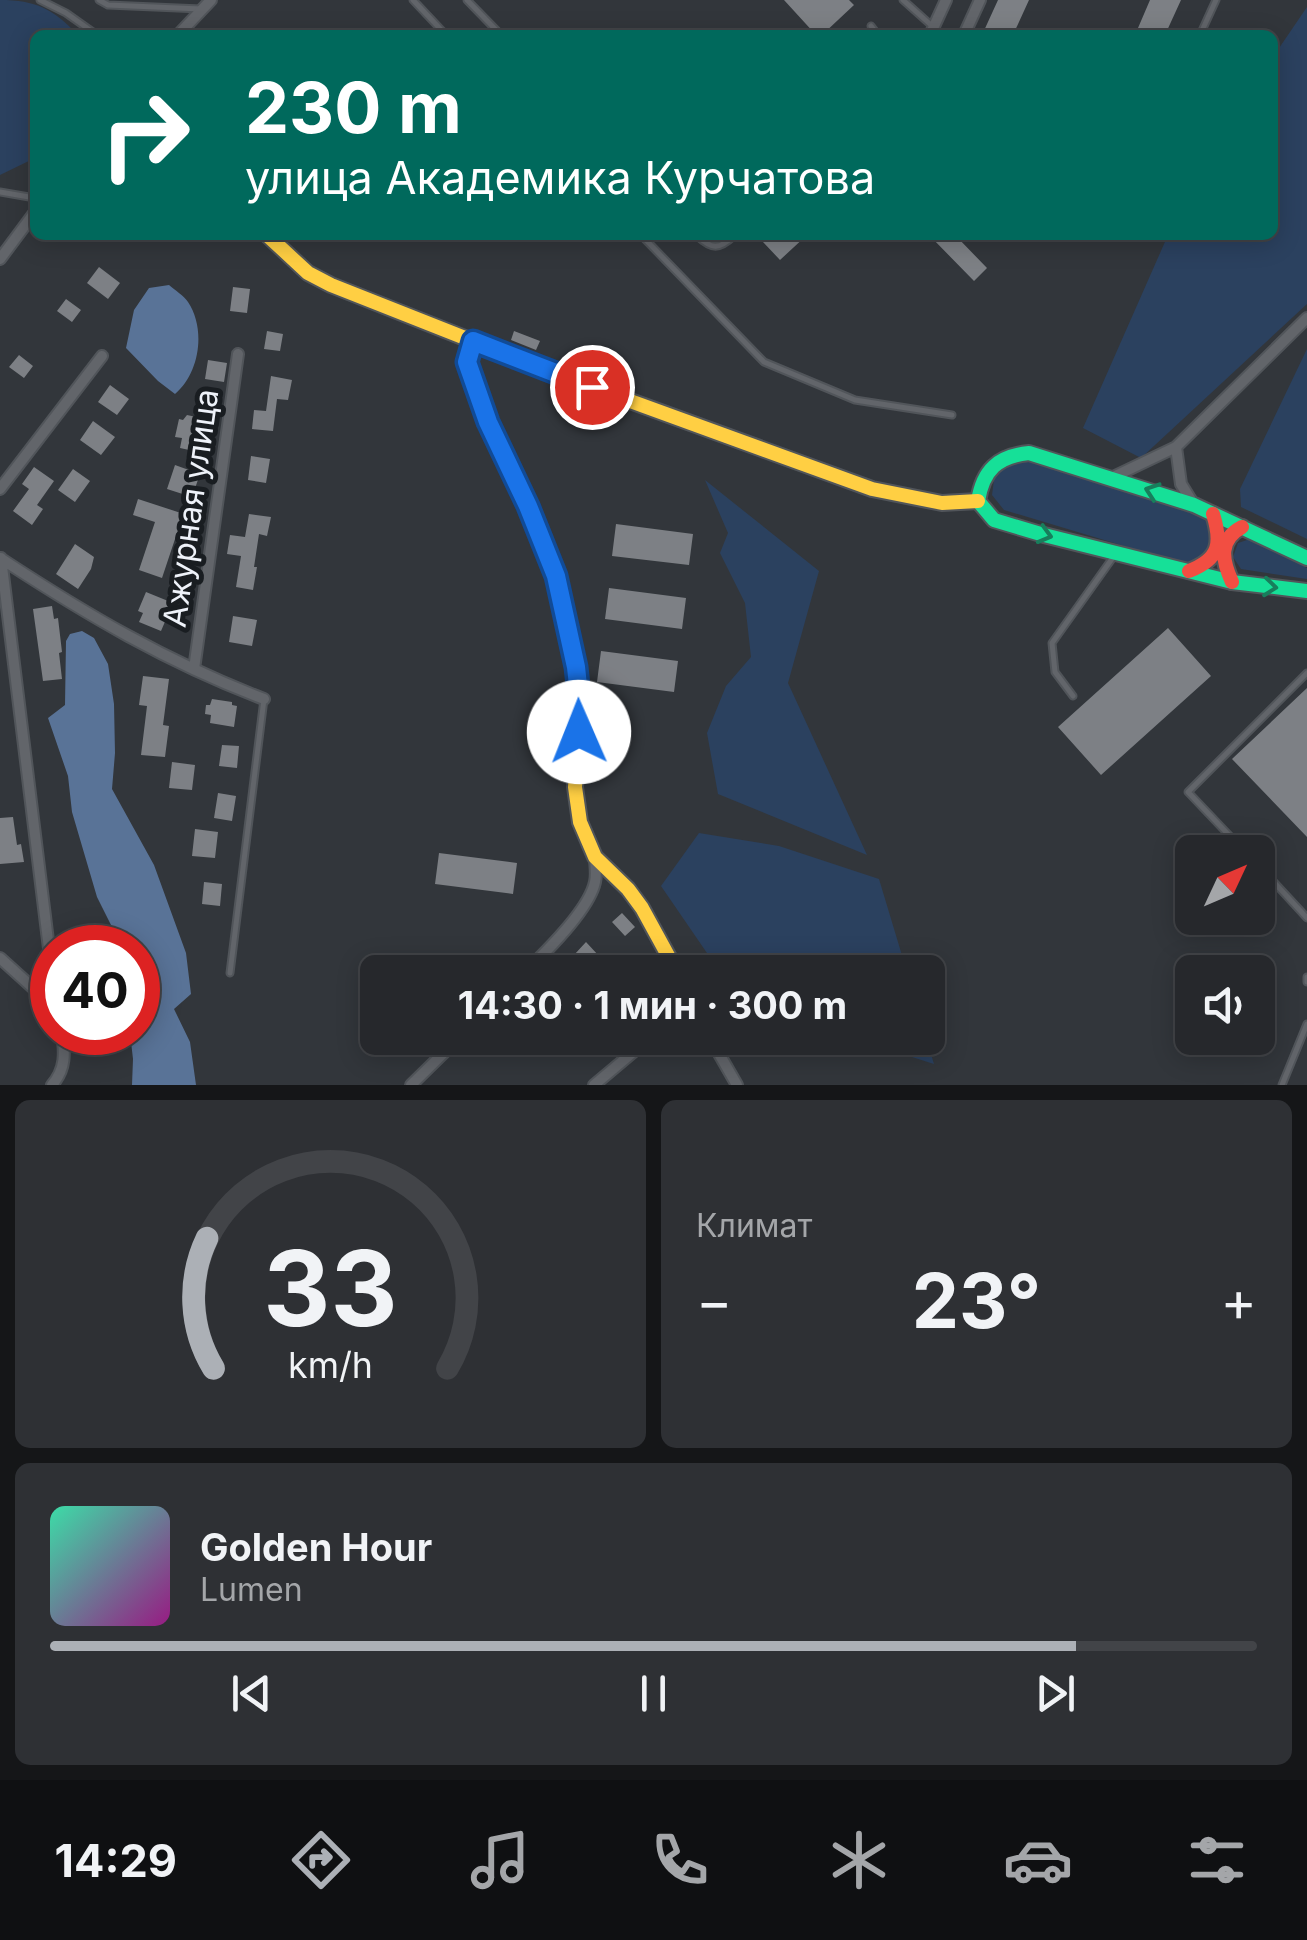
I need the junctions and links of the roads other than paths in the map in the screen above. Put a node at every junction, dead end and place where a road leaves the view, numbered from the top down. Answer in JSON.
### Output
{"nodes":[{"id":1,"x":40,"y":0,"type":"edge"},
{"id":2,"x":99,"y":0,"type":"edge"},
{"id":3,"x":412,"y":0,"type":"edge"},
{"id":4,"x":467,"y":0,"type":"edge"},
{"id":5,"x":903,"y":0,"type":"edge"},
{"id":6,"x":946,"y":0,"type":"edge"},
{"id":7,"x":980,"y":0,"type":"edge"},
{"id":8,"x":1216,"y":0,"type":"edge"},
{"id":9,"x":146,"y":3,"type":"edge"},
{"id":10,"x":207,"y":4,"type":"edge"},
{"id":11,"x":870,"y":26,"type":"dead end"},
{"id":12,"x":91,"y":30,"type":"edge"},
{"id":13,"x":183,"y":30,"type":"edge"},
{"id":14,"x":441,"y":30,"type":"edge"},
{"id":15,"x":495,"y":30,"type":"edge"},
{"id":16,"x":874,"y":30,"type":"edge"},
{"id":17,"x":931,"y":30,"type":"edge"},
{"id":18,"x":932,"y":30,"type":"edge"},
{"id":19,"x":966,"y":30,"type":"edge"},
{"id":20,"x":1202,"y":30,"type":"edge"},
{"id":21,"x":0,"y":192,"type":"edge"},
{"id":22,"x":30,"y":197,"type":"edge"},
{"id":23,"x":30,"y":219,"type":"edge"},
{"id":24,"x":272,"y":240,"type":"edge"},
{"id":25,"x":646,"y":240,"type":"edge"},
{"id":26,"x":702,"y":240,"type":"edge"},
{"id":27,"x":729,"y":240,"type":"edge"},
{"id":28,"x":0,"y":259,"type":"edge"},
{"id":29,"x":1307,"y":318,"type":"edge"},
{"id":30,"x":473,"y":341,"type":"junction"},
{"id":31,"x":238,"y":354,"type":"dead end"},
{"id":32,"x":102,"y":356,"type":"dead end"},
{"id":33,"x":952,"y":416,"type":"dead end"},
{"id":34,"x":1176,"y":446,"type":"junction"},
{"id":35,"x":1112,"y":478,"type":"junction"},
{"id":36,"x":0,"y":489,"type":"edge"},
{"id":37,"x":978,"y":501,"type":"junction"},
{"id":38,"x":1194,"y":505,"type":"junction"},
{"id":39,"x":1213,"y":514,"type":"junction"},
{"id":40,"x":1242,"y":527,"type":"junction"},
{"id":41,"x":1116,"y":553,"type":"junction"},
{"id":42,"x":0,"y":558,"type":"edge"},
{"id":43,"x":1307,"y":558,"type":"edge"},
{"id":44,"x":1188,"y":571,"type":"junction"},
{"id":45,"x":1232,"y":582,"type":"junction"},
{"id":46,"x":1307,"y":591,"type":"edge"},
{"id":47,"x":194,"y":669,"type":"junction"},
{"id":48,"x":1307,"y":673,"type":"edge"},
{"id":49,"x":1073,"y":696,"type":"dead end"},
{"id":50,"x":264,"y":698,"type":"joint"},
{"id":51,"x":1229,"y":835,"type":"edge"},
{"id":52,"x":596,"y":857,"type":"junction"},
{"id":53,"x":1275,"y":884,"type":"edge"},
{"id":54,"x":1307,"y":918,"type":"edge"},
{"id":55,"x":46,"y":925,"type":"edge"},
{"id":56,"x":543,"y":955,"type":"edge"},
{"id":57,"x":667,"y":955,"type":"edge"},
{"id":58,"x":0,"y":958,"type":"edge"},
{"id":59,"x":230,"y":973,"type":"dead end"},
{"id":60,"x":30,"y":985,"type":"edge"},
{"id":61,"x":1307,"y":1024,"type":"edge"},
{"id":62,"x":65,"y":1055,"type":"edge"},
{"id":63,"x":441,"y":1055,"type":"edge"},
{"id":64,"x":630,"y":1055,"type":"edge"},
{"id":65,"x":720,"y":1055,"type":"edge"},
{"id":66,"x":52,"y":1085,"type":"edge"},
{"id":67,"x":410,"y":1085,"type":"edge"},
{"id":68,"x":594,"y":1085,"type":"edge"},
{"id":69,"x":737,"y":1085,"type":"edge"},
{"id":70,"x":1282,"y":1085,"type":"edge"}],
"edges":[{"from":1,"to":12,"type":"lane"},
{"from":2,"to":9,"type":"lane"},
{"from":3,"to":14,"type":"lane"},
{"from":4,"to":15,"type":"lane"},
{"from":5,"to":17,"type":"lane"},
{"from":6,"to":18,"type":"street"},
{"from":7,"to":19,"type":"street"},
{"from":8,"to":20,"type":"lane"},
{"from":9,"to":10,"type":"lane"},
{"from":10,"to":13,"type":"street"},
{"from":11,"to":16,"type":"lane"},
{"from":21,"to":22,"type":"lane"},
{"from":23,"to":28,"type":"street"},
{"from":24,"to":30,"type":"street"},
{"from":25,"to":33,"type":"lane"},
{"from":26,"to":27,"type":"lane"},
{"from":29,"to":34,"type":"street"},
{"from":30,"to":37,"type":"street"},
{"from":30,"to":52,"type":"street"},
{"from":31,"to":47,"type":"street","name":"Ажурная улица"},
{"from":32,"to":36,"type":"street"},
{"from":34,"to":35,"type":"street"},
{"from":34,"to":38,"type":"street"},
{"from":35,"to":37,"type":"street"},
{"from":38,"to":35,"type":"street","one_way":true},
{"from":37,"to":41,"type":"street","one_way":true},
{"from":38,"to":39,"type":"street"},
{"from":39,"to":40,"type":"street"},
{"from":39,"to":44,"type":"street"},
{"from":40,"to":43,"type":"street"},
{"from":40,"to":45,"type":"street"},
{"from":41,"to":44,"type":"street"},
{"from":41,"to":49,"type":"lane"},
{"from":42,"to":47,"type":"street"},
{"from":42,"to":55,"type":"street"},
{"from":44,"to":45,"type":"street"},
{"from":45,"to":46,"type":"street","one_way":true},
{"from":47,"to":50,"type":"street"},
{"from":48,"to":51,"type":"lane"},
{"from":50,"to":59,"type":"lane"},
{"from":52,"to":56,"type":"street"},
{"from":52,"to":57,"type":"street"},
{"from":53,"to":54,"type":"lane"},
{"from":58,"to":60,"type":"street"},
{"from":61,"to":70,"type":"lane"},
{"from":62,"to":66,"type":"street"},
{"from":63,"to":67,"type":"street"},
{"from":64,"to":68,"type":"street"},
{"from":65,"to":69,"type":"street"}]}
